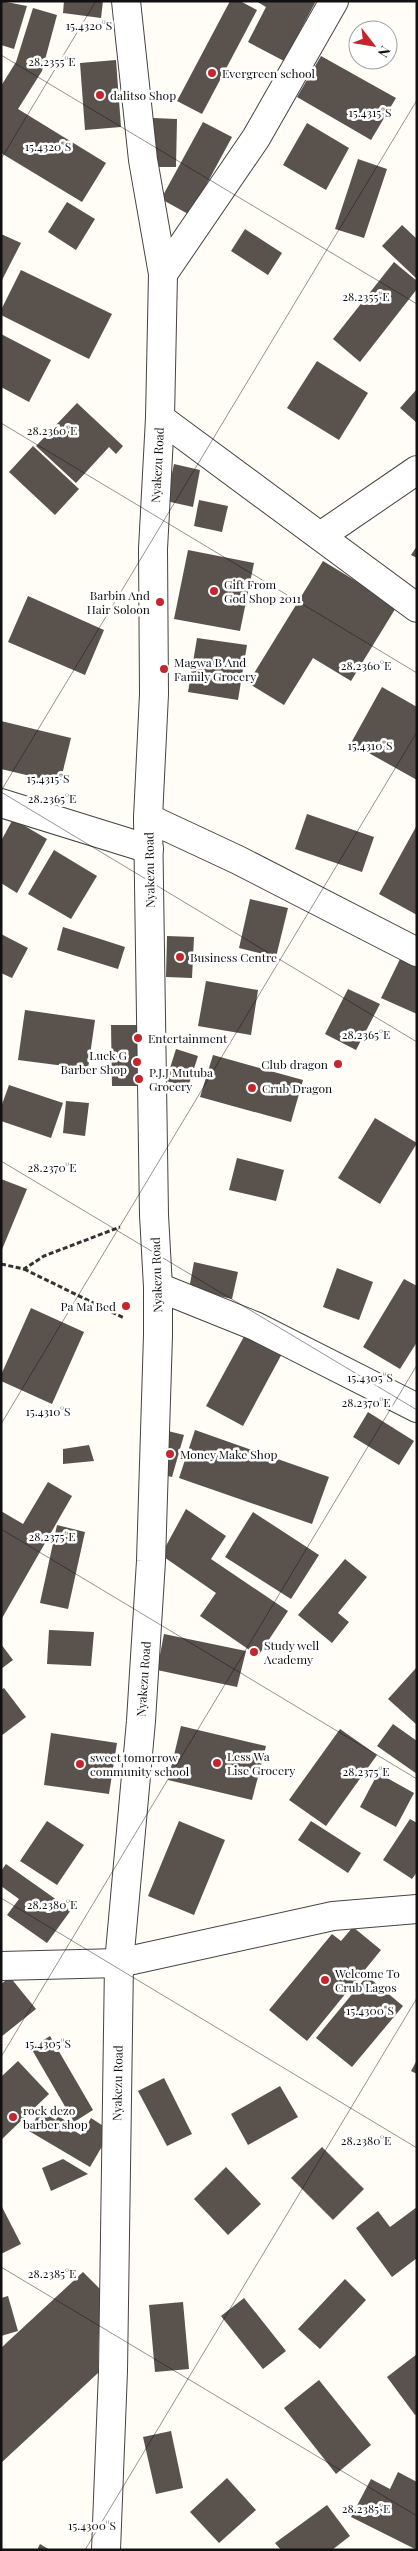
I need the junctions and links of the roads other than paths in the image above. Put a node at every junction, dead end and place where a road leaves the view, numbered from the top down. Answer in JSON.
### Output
{"nodes":[{"id":1,"x":126,"y":1,"type":"edge"},
{"id":2,"x":334,"y":1,"type":"edge"},
{"id":3,"x":163,"y":274,"type":"junction"},
{"id":4,"x":160,"y":418,"type":"junction"},
{"id":5,"x":417,"y":470,"type":"edge"},
{"id":6,"x":322,"y":535,"type":"junction"},
{"id":7,"x":417,"y":608,"type":"edge"},
{"id":8,"x":1,"y":803,"type":"edge"},
{"id":9,"x":148,"y":818,"type":"junction"},
{"id":10,"x":149,"y":849,"type":"junction"},
{"id":11,"x":417,"y":952,"type":"edge"},
{"id":12,"x":158,"y":1287,"type":"junction"},
{"id":13,"x":417,"y":1408,"type":"edge"},
{"id":14,"x":417,"y":1909,"type":"edge"},
{"id":15,"x":119,"y":1963,"type":"junction"},
{"id":16,"x":1,"y":1966,"type":"edge"},
{"id":17,"x":106,"y":2550,"type":"edge"}],
"edges":[{"from":1,"to":3,"type":"street","name":"Nyakezu Road"},
{"from":2,"to":3,"type":"street"},
{"from":3,"to":4,"type":"street","name":"Nyakezu Road"},
{"from":4,"to":6,"type":"street"},
{"from":4,"to":9,"type":"street","name":"Nyakezu Road"},
{"from":5,"to":6,"type":"street"},
{"from":6,"to":7,"type":"street"},
{"from":8,"to":10,"type":"street"},
{"from":9,"to":10,"type":"street","name":"Nyakezu Road"},
{"from":9,"to":11,"type":"street"},
{"from":10,"to":12,"type":"street","name":"Nyakezu Road"},
{"from":12,"to":13,"type":"street"},
{"from":12,"to":15,"type":"street","name":"Nyakezu Road"},
{"from":14,"to":15,"type":"street"},
{"from":15,"to":16,"type":"street"},
{"from":15,"to":17,"type":"street","name":"Nyakezu Road"}]}
